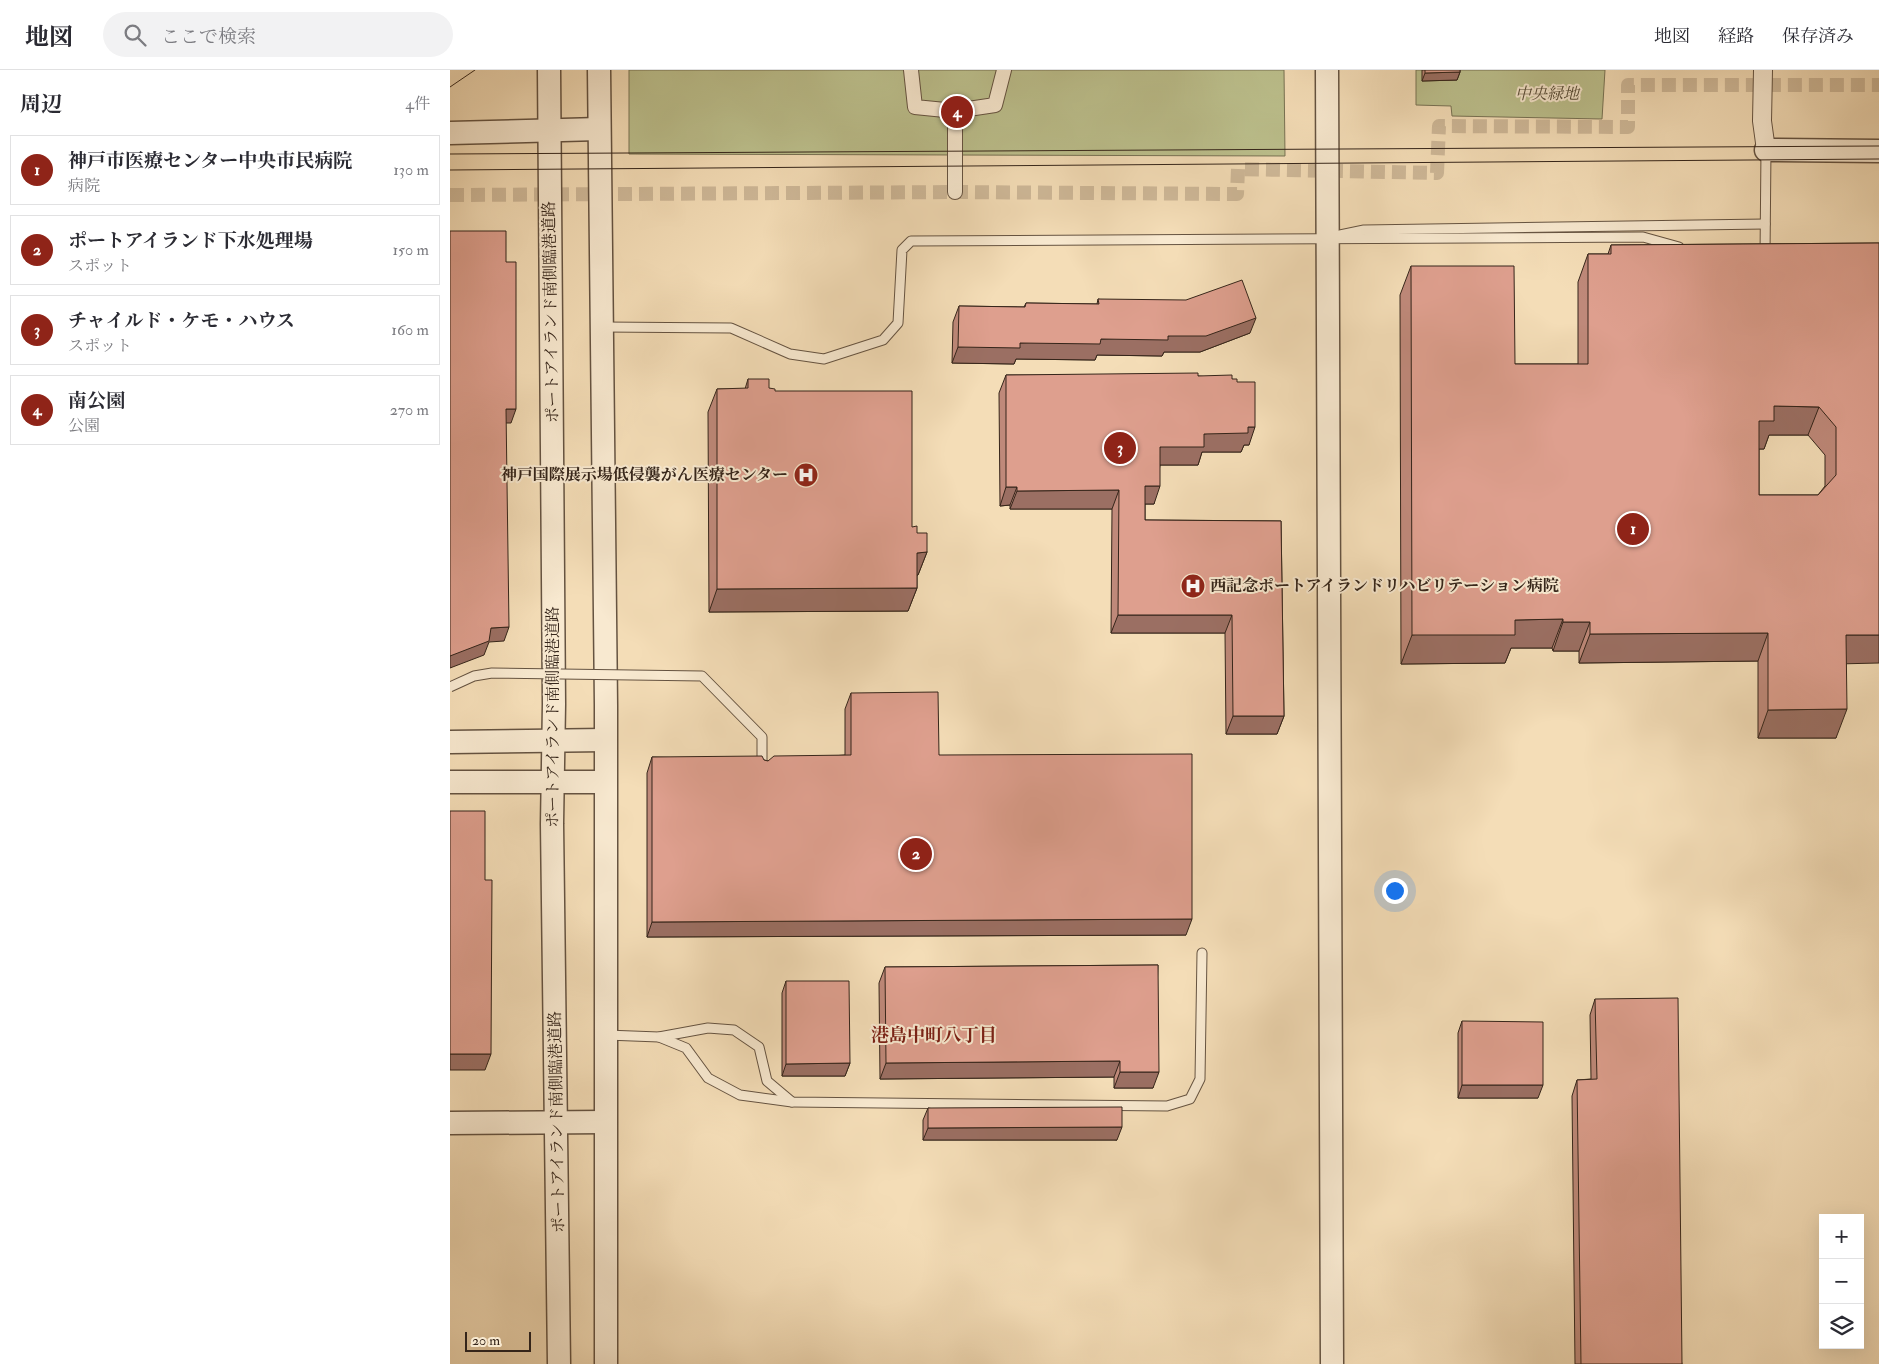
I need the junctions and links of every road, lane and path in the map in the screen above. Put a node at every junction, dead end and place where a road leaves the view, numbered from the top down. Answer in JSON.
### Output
{"nodes":[{"id":1,"x":549,"y":70,"type":"edge"},
{"id":2,"x":599,"y":70,"type":"edge"},
{"id":3,"x":911,"y":70,"type":"edge"},
{"id":4,"x":1004,"y":70,"type":"edge"},
{"id":5,"x":1327,"y":70,"type":"edge"},
{"id":6,"x":1763,"y":70,"type":"edge"},
{"id":7,"x":955,"y":111,"type":"junction"},
{"id":8,"x":549,"y":128,"type":"junction"},
{"id":9,"x":599,"y":129,"type":"junction"},
{"id":10,"x":450,"y":133,"type":"edge"},
{"id":11,"x":1766,"y":150,"type":"junction"},
{"id":12,"x":1879,"y":150,"type":"edge"},
{"id":13,"x":955,"y":192,"type":"dead end"},
{"id":14,"x":1765,"y":224,"type":"junction"},
{"id":15,"x":1328,"y":237,"type":"junction"},
{"id":16,"x":1688,"y":250,"type":"edge"},
{"id":17,"x":1763,"y":261,"type":"edge"},
{"id":18,"x":602,"y":326,"type":"junction"},
{"id":19,"x":450,"y":688,"type":"edge"},
{"id":20,"x":605,"y":740,"type":"junction"},
{"id":21,"x":554,"y":741,"type":"junction"},
{"id":22,"x":450,"y":742,"type":"edge"},
{"id":23,"x":762,"y":771,"type":"edge"},
{"id":24,"x":450,"y":782,"type":"edge"},
{"id":25,"x":604,"y":782,"type":"junction"},
{"id":26,"x":553,"y":783,"type":"junction"},
{"id":27,"x":1202,"y":953,"type":"dead end"},
{"id":28,"x":605,"y":1035,"type":"junction"},
{"id":29,"x":659,"y":1037,"type":"junction"},
{"id":30,"x":792,"y":1102,"type":"junction"},
{"id":31,"x":558,"y":1122,"type":"junction"},
{"id":32,"x":605,"y":1122,"type":"junction"},
{"id":33,"x":450,"y":1123,"type":"edge"},
{"id":34,"x":560,"y":1364,"type":"edge"},
{"id":35,"x":606,"y":1364,"type":"edge"},
{"id":36,"x":1332,"y":1364,"type":"edge"}],
"edges":[{"from":1,"to":8,"type":"street","name":"ポートアイランド南側臨港道路"},
{"from":2,"to":9,"type":"street"},
{"from":3,"to":7,"type":"street"},
{"from":4,"to":7,"type":"street"},
{"from":5,"to":15,"type":"street"},
{"from":6,"to":11,"type":"street"},
{"from":7,"to":13,"type":"street"},
{"from":8,"to":9,"type":"street"},
{"from":8,"to":10,"type":"street"},
{"from":8,"to":21,"type":"street","name":"ポートアイランド南側臨港道路"},
{"from":9,"to":18,"type":"street"},
{"from":11,"to":12,"type":"street"},
{"from":11,"to":14,"type":"lane"},
{"from":14,"to":15,"type":"lane"},
{"from":14,"to":17,"type":"lane"},
{"from":15,"to":16,"type":"lane"},
{"from":15,"to":18,"type":"lane"},
{"from":15,"to":36,"type":"street"},
{"from":18,"to":20,"type":"street"},
{"from":19,"to":23,"type":"lane","bridge":true},
{"from":20,"to":21,"type":"street"},
{"from":20,"to":25,"type":"street"},
{"from":21,"to":22,"type":"street"},
{"from":21,"to":26,"type":"street","name":"ポートアイランド南側臨港道路"},
{"from":24,"to":26,"type":"street"},
{"from":25,"to":26,"type":"street"},
{"from":25,"to":28,"type":"street"},
{"from":26,"to":31,"type":"street","name":"ポートアイランド南側臨港道路"},
{"from":27,"to":30,"type":"lane"},
{"from":28,"to":29,"type":"lane"},
{"from":28,"to":32,"type":"street"},
{"from":29,"to":30,"type":"lane"},
{"from":29,"to":30,"type":"lane"},
{"from":31,"to":32,"type":"street"},
{"from":31,"to":33,"type":"street"},
{"from":31,"to":34,"type":"street","name":"ポートアイランド南側臨港道路"},
{"from":32,"to":35,"type":"street"}]}
